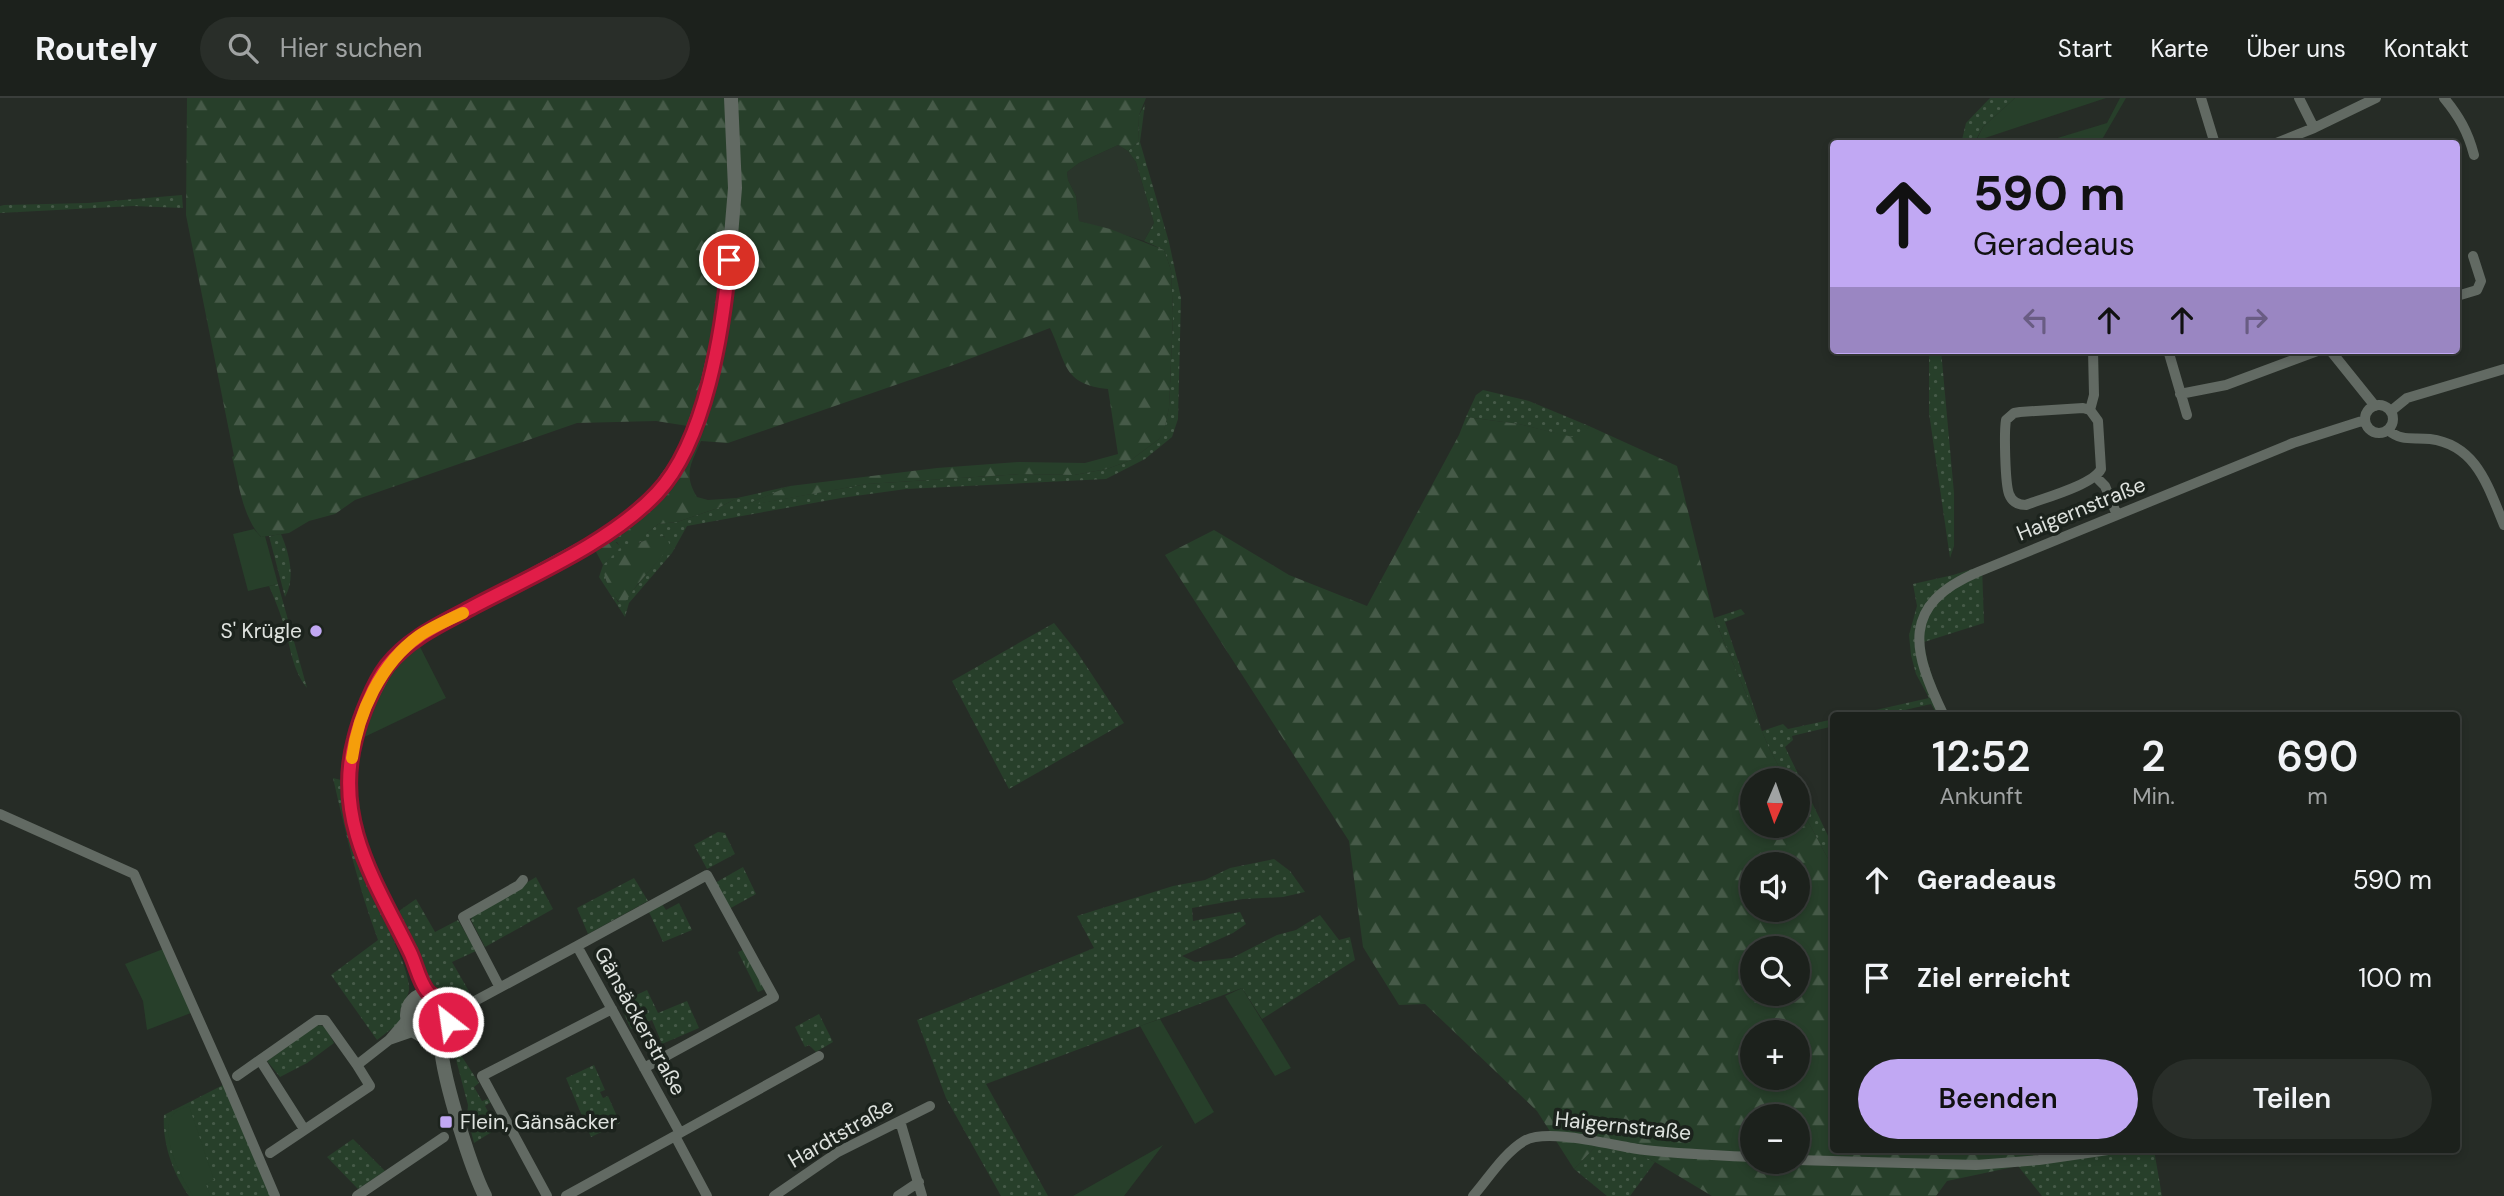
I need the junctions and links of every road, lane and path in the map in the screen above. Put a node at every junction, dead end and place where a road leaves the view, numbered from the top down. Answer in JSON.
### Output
{"nodes":[{"id":1,"x":731,"y":98,"type":"edge"},
{"id":2,"x":2201,"y":98,"type":"edge"},
{"id":3,"x":2299,"y":98,"type":"edge"},
{"id":4,"x":2376,"y":98,"type":"edge"},
{"id":5,"x":2444,"y":98,"type":"edge"},
{"id":6,"x":2314,"y":128,"type":"junction"},
{"id":7,"x":2214,"y":140,"type":"edge"},
{"id":8,"x":2284,"y":140,"type":"edge"},
{"id":9,"x":2474,"y":155,"type":"dead end"},
{"id":10,"x":2473,"y":256,"type":"dead end"},
{"id":11,"x":2460,"y":295,"type":"edge"},
{"id":12,"x":2093,"y":354,"type":"edge"},
{"id":13,"x":2169,"y":354,"type":"edge"},
{"id":14,"x":2309,"y":354,"type":"edge"},
{"id":15,"x":2333,"y":354,"type":"edge"},
{"id":16,"x":2504,"y":369,"type":"edge"},
{"id":17,"x":2180,"y":394,"type":"junction"},
{"id":18,"x":2375,"y":406,"type":"junction"},
{"id":19,"x":2090,"y":410,"type":"junction"},
{"id":20,"x":2391,"y":411,"type":"junction"},
{"id":21,"x":2187,"y":415,"type":"dead end"},
{"id":22,"x":2365,"y":419,"type":"junction"},
{"id":23,"x":2388,"y":430,"type":"junction"},
{"id":24,"x":2096,"y":477,"type":"junction"},
{"id":25,"x":2117,"y":515,"type":"junction"},
{"id":26,"x":2504,"y":525,"type":"edge"},
{"id":27,"x":1942,"y":712,"type":"edge"},
{"id":28,"x":0,"y":814,"type":"edge"},
{"id":29,"x":523,"y":880,"type":"dead end"},
{"id":30,"x":577,"y":946,"type":"junction"},
{"id":31,"x":499,"y":986,"type":"junction"},
{"id":32,"x":422,"y":996,"type":"junction"},
{"id":33,"x":447,"y":1008,"type":"junction"},
{"id":34,"x":612,"y":1009,"type":"junction"},
{"id":35,"x":415,"y":1029,"type":"junction"},
{"id":36,"x":441,"y":1032,"type":"junction"},
{"id":37,"x":819,"y":1056,"type":"dead end"},
{"id":38,"x":260,"y":1060,"type":"junction"},
{"id":39,"x":357,"y":1065,"type":"junction"},
{"id":40,"x":644,"y":1068,"type":"junction"},
{"id":41,"x":232,"y":1080,"type":"junction"},
{"id":42,"x":450,"y":1092,"type":"junction"},
{"id":43,"x":930,"y":1106,"type":"dead end"},
{"id":44,"x":900,"y":1121,"type":"junction"},
{"id":45,"x":304,"y":1129,"type":"junction"},
{"id":46,"x":677,"y":1134,"type":"junction"},
{"id":47,"x":444,"y":1137,"type":"dead end"},
{"id":48,"x":270,"y":1153,"type":"dead end"},
{"id":49,"x":2087,"y":1153,"type":"edge"},
{"id":50,"x":1740,"y":1156,"type":"edge"},
{"id":51,"x":1810,"y":1160,"type":"edge"},
{"id":52,"x":919,"y":1182,"type":"junction"},
{"id":53,"x":275,"y":1196,"type":"edge"},
{"id":54,"x":357,"y":1196,"type":"edge"},
{"id":55,"x":485,"y":1196,"type":"edge"},
{"id":56,"x":547,"y":1196,"type":"edge"},
{"id":57,"x":566,"y":1196,"type":"edge"},
{"id":58,"x":707,"y":1196,"type":"edge"},
{"id":59,"x":774,"y":1196,"type":"edge"},
{"id":60,"x":898,"y":1196,"type":"edge"},
{"id":61,"x":922,"y":1196,"type":"edge"},
{"id":62,"x":1473,"y":1196,"type":"edge"}],
"edges":[{"from":1,"to":32,"type":"main road"},
{"from":2,"to":7,"type":"street"},
{"from":3,"to":6,"type":"street"},
{"from":4,"to":6,"type":"street"},
{"from":5,"to":9,"type":"street"},
{"from":6,"to":8,"type":"street"},
{"from":10,"to":11,"type":"street"},
{"from":12,"to":19,"type":"street"},
{"from":13,"to":17,"type":"street"},
{"from":14,"to":17,"type":"street"},
{"from":15,"to":18,"type":"street"},
{"from":16,"to":20,"type":"street"},
{"from":17,"to":21,"type":"street"},
{"from":18,"to":20,"type":"street"},
{"from":18,"to":22,"type":"street"},
{"from":19,"to":24,"type":"street"},
{"from":19,"to":24,"type":"street"},
{"from":20,"to":23,"type":"street"},
{"from":22,"to":23,"type":"street"},
{"from":22,"to":25,"type":"street","name":"Haigernstraße"},
{"from":23,"to":26,"type":"street"},
{"from":24,"to":25,"type":"street"},
{"from":25,"to":27,"type":"street","name":"Haigernstraße"},
{"from":28,"to":41,"type":"street"},
{"from":29,"to":31,"type":"street"},
{"from":30,"to":31,"type":"street","name":"Gänsäckerstraße"},
{"from":30,"to":34,"type":"street","name":"Gänsäckerstraße"},
{"from":30,"to":40,"type":"street"},
{"from":31,"to":33,"type":"street","name":"Gänsäckerstraße"},
{"from":32,"to":33,"type":"main road"},
{"from":32,"to":35,"type":"main road"},
{"from":33,"to":36,"type":"main road"},
{"from":34,"to":40,"type":"street","name":"Gänsäckerstraße"},
{"from":34,"to":56,"type":"street"},
{"from":35,"to":36,"type":"main road"},
{"from":35,"to":39,"type":"street"},
{"from":35,"to":42,"type":"main road"},
{"from":36,"to":42,"type":"main road"},
{"from":37,"to":46,"type":"street"},
{"from":38,"to":39,"type":"street"},
{"from":38,"to":41,"type":"street"},
{"from":38,"to":45,"type":"street"},
{"from":39,"to":45,"type":"street"},
{"from":40,"to":46,"type":"street","name":"Gänsäckerstraße"},
{"from":41,"to":53,"type":"street"},
{"from":42,"to":55,"type":"main road"},
{"from":43,"to":44,"type":"street","name":"Hardtstraße"},
{"from":44,"to":52,"type":"street"},
{"from":44,"to":59,"type":"street","name":"Hardtstraße"},
{"from":45,"to":48,"type":"street"},
{"from":46,"to":57,"type":"street"},
{"from":46,"to":58,"type":"street","name":"Gänsäckerstraße"},
{"from":47,"to":54,"type":"street"},
{"from":49,"to":51,"type":"street"},
{"from":50,"to":62,"type":"street","name":"Haigernstraße"},
{"from":52,"to":60,"type":"street"},
{"from":52,"to":61,"type":"street"}]}
